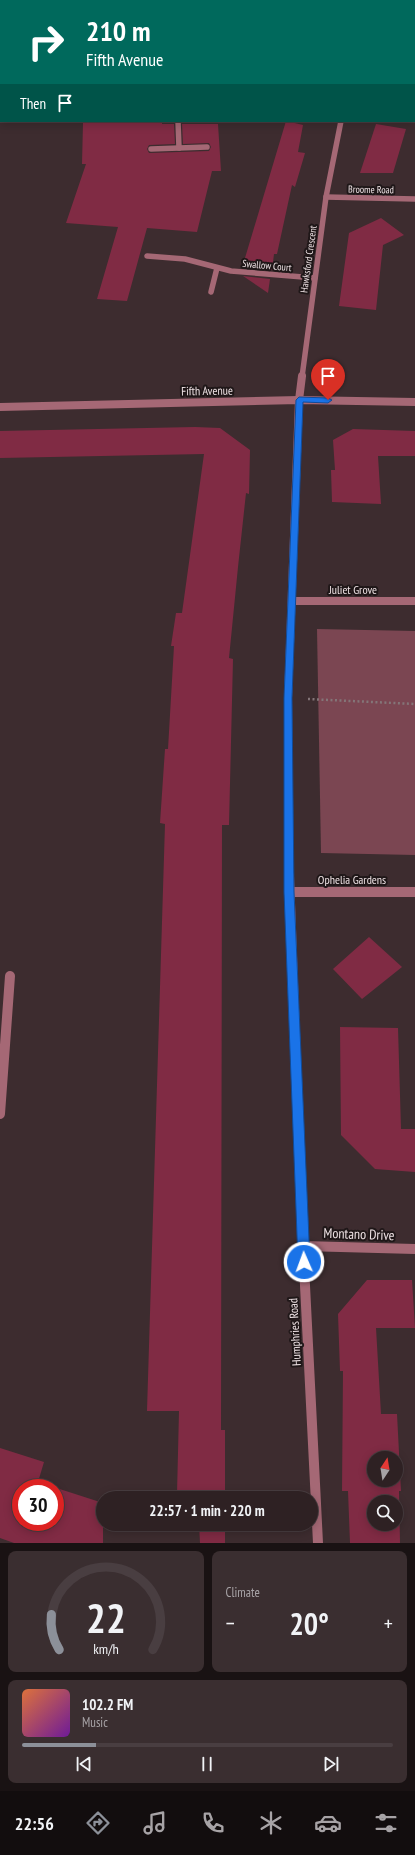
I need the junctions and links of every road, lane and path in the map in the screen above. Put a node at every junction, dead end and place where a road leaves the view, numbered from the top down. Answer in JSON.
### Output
{"nodes":[{"id":1,"x":178,"y":122,"type":"edge"},
{"id":2,"x":341,"y":122,"type":"edge"},
{"id":3,"x":151,"y":148,"type":"dead end"},
{"id":4,"x":179,"y":148,"type":"junction"},
{"id":5,"x":207,"y":148,"type":"dead end"},
{"id":6,"x":326,"y":197,"type":"junction"},
{"id":7,"x":415,"y":199,"type":"edge"},
{"id":8,"x":147,"y":256,"type":"dead end"},
{"id":9,"x":217,"y":268,"type":"junction"},
{"id":10,"x":315,"y":278,"type":"junction"},
{"id":11,"x":211,"y":292,"type":"dead end"},
{"id":12,"x":299,"y":400,"type":"junction"},
{"id":13,"x":415,"y":402,"type":"edge"},
{"id":14,"x":0,"y":407,"type":"edge"},
{"id":15,"x":292,"y":601,"type":"junction"},
{"id":16,"x":415,"y":601,"type":"edge"},
{"id":17,"x":288,"y":698,"type":"junction"},
{"id":18,"x":415,"y":704,"type":"edge"},
{"id":19,"x":289,"y":892,"type":"junction"},
{"id":20,"x":415,"y":892,"type":"edge"},
{"id":21,"x":10,"y":976,"type":"dead end"},
{"id":22,"x":0,"y":1114,"type":"edge"},
{"id":23,"x":303,"y":1246,"type":"junction"},
{"id":24,"x":415,"y":1249,"type":"edge"},
{"id":25,"x":318,"y":1543,"type":"edge"}],
"edges":[{"from":1,"to":4,"type":"street"},
{"from":2,"to":6,"type":"street","name":"Hawksford Crescent"},
{"from":3,"to":4,"type":"street"},
{"from":4,"to":5,"type":"street"},
{"from":6,"to":7,"type":"street","name":"Broome Road"},
{"from":6,"to":10,"type":"street","name":"Hawksford Crescent"},
{"from":8,"to":9,"type":"street","name":"Swallow Court"},
{"from":9,"to":10,"type":"street","name":"Swallow Court"},
{"from":9,"to":11,"type":"street"},
{"from":10,"to":12,"type":"street","name":"Hawksford Crescent"},
{"from":12,"to":13,"type":"street","name":"Fifth Avenue"},
{"from":12,"to":14,"type":"street","name":"Fifth Avenue"},
{"from":12,"to":15,"type":"street","name":"Humphries Road"},
{"from":15,"to":16,"type":"street","name":"Juliet Grove"},
{"from":15,"to":17,"type":"street","name":"Humphries Road"},
{"from":17,"to":18,"type":"path"},
{"from":17,"to":19,"type":"street","name":"Humphries Road"},
{"from":19,"to":20,"type":"street","name":"Ophelia Gardens"},
{"from":19,"to":23,"type":"street","name":"Humphries Road"},
{"from":21,"to":22,"type":"street"},
{"from":23,"to":24,"type":"street","name":"Montano Drive"},
{"from":23,"to":25,"type":"street","name":"Humphries Road"}]}
